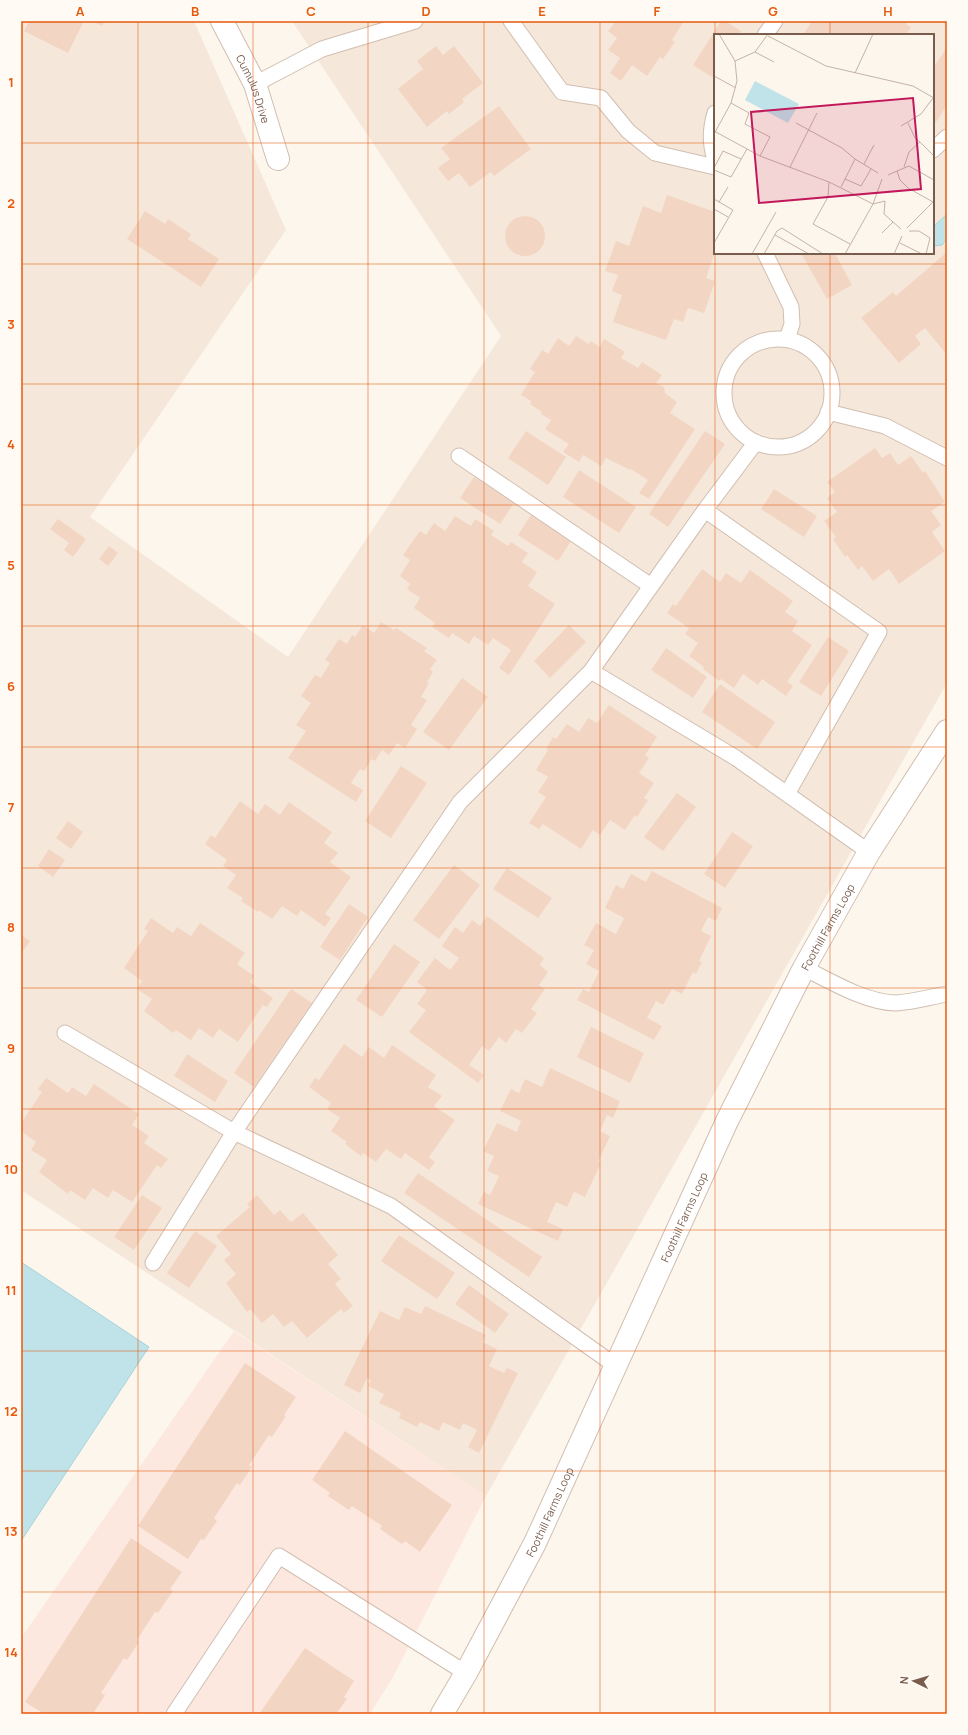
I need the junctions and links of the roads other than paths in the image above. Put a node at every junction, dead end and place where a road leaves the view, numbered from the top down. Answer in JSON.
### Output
{"nodes":[{"id":1,"x":222,"y":21,"type":"edge"},
{"id":2,"x":415,"y":21,"type":"edge"},
{"id":3,"x":510,"y":21,"type":"edge"},
{"id":4,"x":775,"y":21,"type":"edge"},
{"id":5,"x":766,"y":34,"type":"edge"},
{"id":6,"x":255,"y":84,"type":"junction"},
{"id":7,"x":714,"y":116,"type":"edge"},
{"id":8,"x":947,"y":137,"type":"edge"},
{"id":9,"x":934,"y":149,"type":"edge"},
{"id":10,"x":714,"y":157,"type":"edge"},
{"id":11,"x":278,"y":159,"type":"dead end"},
{"id":12,"x":714,"y":167,"type":"edge"},
{"id":13,"x":766,"y":254,"type":"edge"},
{"id":14,"x":787,"y":339,"type":"junction"},
{"id":15,"x":828,"y":412,"type":"junction"},
{"id":16,"x":756,"y":442,"type":"junction"},
{"id":17,"x":459,"y":456,"type":"dead end"},
{"id":18,"x":947,"y":458,"type":"edge"},
{"id":19,"x":705,"y":510,"type":"junction"},
{"id":20,"x":651,"y":586,"type":"junction"},
{"id":21,"x":592,"y":670,"type":"junction"},
{"id":22,"x":947,"y":731,"type":"edge"},
{"id":23,"x":787,"y":794,"type":"junction"},
{"id":24,"x":869,"y":852,"type":"junction"},
{"id":25,"x":804,"y":968,"type":"junction"},
{"id":26,"x":947,"y":994,"type":"edge"},
{"id":27,"x":65,"y":1033,"type":"dead end"},
{"id":28,"x":234,"y":1132,"type":"junction"},
{"id":29,"x":153,"y":1263,"type":"dead end"},
{"id":30,"x":616,"y":1366,"type":"junction"},
{"id":31,"x":466,"y":1674,"type":"junction"},
{"id":32,"x":174,"y":1714,"type":"edge"},
{"id":33,"x":442,"y":1714,"type":"edge"}],
"edges":[{"from":1,"to":6,"type":"street","name":"Cumulus Drive"},
{"from":2,"to":6,"type":"lane"},
{"from":3,"to":12,"type":"lane"},
{"from":4,"to":5,"type":"lane"},
{"from":6,"to":11,"type":"street","name":"Cumulus Drive"},
{"from":7,"to":10,"type":"lane"},
{"from":8,"to":9,"type":"lane"},
{"from":13,"to":14,"type":"lane"},
{"from":14,"to":15,"type":"lane"},
{"from":14,"to":16,"type":"lane"},
{"from":15,"to":16,"type":"lane"},
{"from":15,"to":18,"type":"lane"},
{"from":16,"to":19,"type":"lane"},
{"from":17,"to":20,"type":"lane"},
{"from":19,"to":20,"type":"lane"},
{"from":19,"to":23,"type":"lane"},
{"from":20,"to":21,"type":"lane"},
{"from":21,"to":23,"type":"lane"},
{"from":21,"to":28,"type":"lane"},
{"from":22,"to":24,"type":"street","name":"Foothill Farms Loop"},
{"from":23,"to":24,"type":"lane"},
{"from":24,"to":25,"type":"street","name":"Foothill Farms Loop"},
{"from":25,"to":26,"type":"lane"},
{"from":25,"to":30,"type":"street","name":"Foothill Farms Loop"},
{"from":27,"to":28,"type":"lane"},
{"from":28,"to":29,"type":"lane"},
{"from":28,"to":30,"type":"lane"},
{"from":30,"to":31,"type":"street","name":"Foothill Farms Loop"},
{"from":31,"to":32,"type":"lane"},
{"from":31,"to":33,"type":"street","name":"Foothill Farms Loop"}]}
